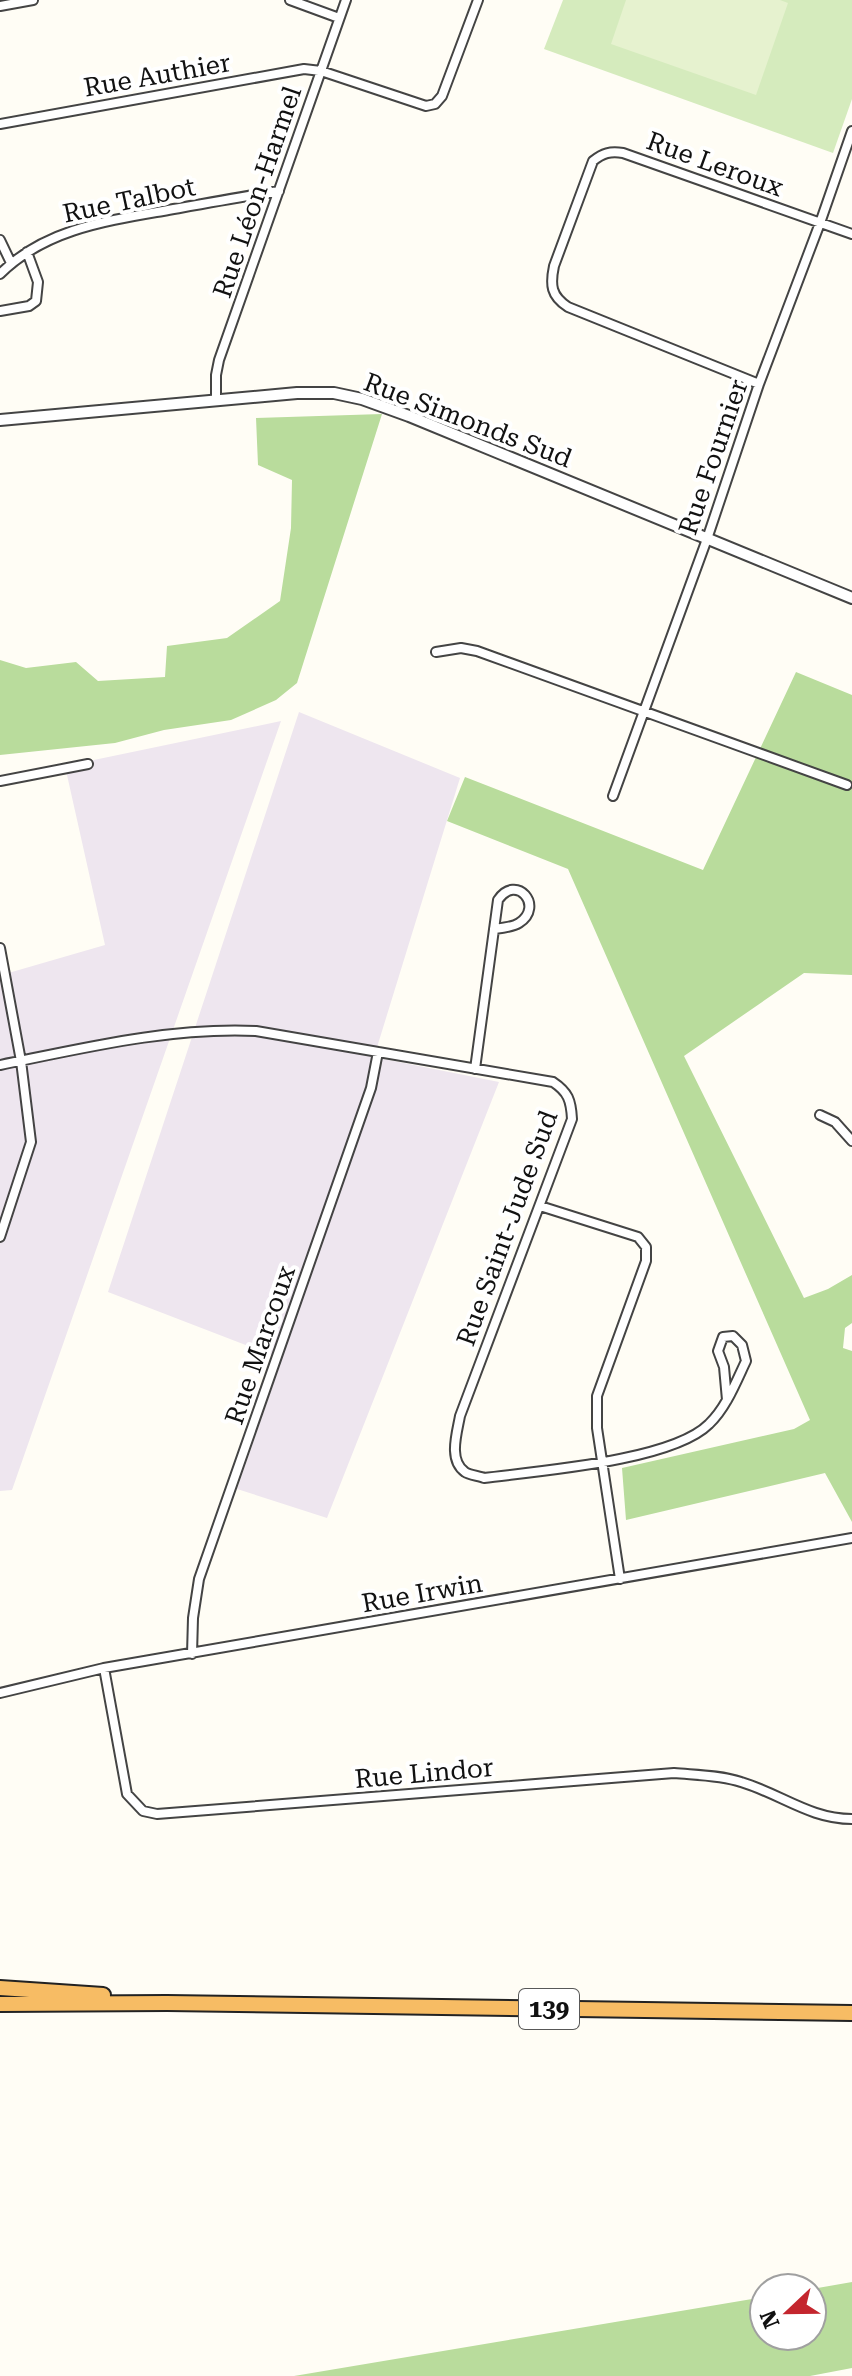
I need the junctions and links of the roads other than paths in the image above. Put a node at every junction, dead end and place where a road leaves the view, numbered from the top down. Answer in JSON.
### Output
{"nodes":[{"id":1,"x":33,"y":0,"type":"edge"},
{"id":2,"x":290,"y":0,"type":"edge"},
{"id":3,"x":346,"y":0,"type":"edge"},
{"id":4,"x":478,"y":0,"type":"edge"},
{"id":5,"x":0,"y":6,"type":"edge"},
{"id":6,"x":339,"y":18,"type":"junction"},
{"id":7,"x":321,"y":71,"type":"junction"},
{"id":8,"x":0,"y":124,"type":"edge"},
{"id":9,"x":852,"y":131,"type":"edge"},
{"id":10,"x":279,"y":191,"type":"junction"},
{"id":11,"x":820,"y":223,"type":"junction"},
{"id":12,"x":852,"y":234,"type":"edge"},
{"id":13,"x":0,"y":240,"type":"edge"},
{"id":14,"x":27,"y":252,"type":"junction"},
{"id":15,"x":11,"y":263,"type":"junction"},
{"id":16,"x":0,"y":274,"type":"edge"},
{"id":17,"x":0,"y":311,"type":"edge"},
{"id":18,"x":759,"y":384,"type":"junction"},
{"id":19,"x":216,"y":399,"type":"junction"},
{"id":20,"x":0,"y":420,"type":"edge"},
{"id":21,"x":707,"y":539,"type":"junction"},
{"id":22,"x":852,"y":598,"type":"edge"},
{"id":23,"x":436,"y":652,"type":"dead end"},
{"id":24,"x":645,"y":710,"type":"junction"},
{"id":25,"x":88,"y":764,"type":"dead end"},
{"id":26,"x":0,"y":781,"type":"edge"},
{"id":27,"x":847,"y":785,"type":"dead end"},
{"id":28,"x":613,"y":796,"type":"dead end"},
{"id":29,"x":494,"y":929,"type":"junction"},
{"id":30,"x":0,"y":948,"type":"edge"},
{"id":31,"x":378,"y":1052,"type":"junction"},
{"id":32,"x":21,"y":1061,"type":"junction"},
{"id":33,"x":0,"y":1065,"type":"edge"},
{"id":34,"x":475,"y":1069,"type":"junction"},
{"id":35,"x":820,"y":1115,"type":"dead end"},
{"id":36,"x":852,"y":1141,"type":"edge"},
{"id":37,"x":540,"y":1206,"type":"junction"},
{"id":38,"x":0,"y":1237,"type":"edge"},
{"id":39,"x":727,"y":1400,"type":"junction"},
{"id":40,"x":603,"y":1462,"type":"junction"},
{"id":41,"x":852,"y":1538,"type":"edge"},
{"id":42,"x":620,"y":1579,"type":"junction"},
{"id":43,"x":192,"y":1654,"type":"junction"},
{"id":44,"x":104,"y":1668,"type":"junction"},
{"id":45,"x":0,"y":1693,"type":"edge"},
{"id":46,"x":852,"y":1819,"type":"edge"},
{"id":47,"x":0,"y":1988,"type":"edge"},
{"id":48,"x":0,"y":2004,"type":"edge"},
{"id":49,"x":247,"y":2004,"type":"junction"},
{"id":50,"x":852,"y":2013,"type":"edge"}],
"edges":[{"from":1,"to":5,"type":"street"},
{"from":2,"to":6,"type":"street"},
{"from":3,"to":6,"type":"street","name":"Rue Léon-Harmel"},
{"from":4,"to":7,"type":"street"},
{"from":6,"to":7,"type":"street","name":"Rue Léon-Harmel"},
{"from":7,"to":8,"type":"street","name":"Rue Authier"},
{"from":7,"to":10,"type":"street","name":"Rue Léon-Harmel"},
{"from":9,"to":11,"type":"street","name":"Rue Fournier"},
{"from":10,"to":14,"type":"street","name":"Rue Talbot"},
{"from":10,"to":19,"type":"street","name":"Rue Léon-Harmel"},
{"from":11,"to":12,"type":"street","name":"Rue Leroux"},
{"from":11,"to":18,"type":"street","name":"Rue Fournier"},
{"from":11,"to":18,"type":"street","name":"Rue Leroux"},
{"from":13,"to":15,"type":"street"},
{"from":14,"to":15,"type":"street","name":"Rue Talbot"},
{"from":14,"to":17,"type":"street"},
{"from":15,"to":16,"type":"street","name":"Rue Talbot"},
{"from":18,"to":21,"type":"street","name":"Rue Fournier"},
{"from":19,"to":20,"type":"street","name":"Rue Simonds Sud"},
{"from":19,"to":21,"type":"street","name":"Rue Simonds Sud"},
{"from":21,"to":22,"type":"street","name":"Rue Simonds Sud"},
{"from":21,"to":24,"type":"street","name":"Rue Fournier"},
{"from":23,"to":24,"type":"street"},
{"from":24,"to":27,"type":"street"},
{"from":24,"to":28,"type":"street","name":"Rue Fournier"},
{"from":25,"to":26,"type":"street"},
{"from":29,"to":29,"type":"street"},
{"from":29,"to":34,"type":"street"},
{"from":30,"to":32,"type":"street"},
{"from":31,"to":32,"type":"street","name":"Rue Saint-Jude Sud"},
{"from":31,"to":34,"type":"street","name":"Rue Saint-Jude Sud"},
{"from":31,"to":43,"type":"street","name":"Rue Marcoux"},
{"from":32,"to":33,"type":"street","name":"Rue Saint-Jude Sud"},
{"from":32,"to":38,"type":"street"},
{"from":34,"to":37,"type":"street","name":"Rue Saint-Jude Sud"},
{"from":35,"to":36,"type":"street"},
{"from":37,"to":40,"type":"street"},
{"from":37,"to":40,"type":"street","name":"Rue Saint-Jude Sud"},
{"from":39,"to":39,"type":"street","name":"Rue Saint-Jude Sud"},
{"from":39,"to":40,"type":"street","name":"Rue Saint-Jude Sud"},
{"from":40,"to":42,"type":"street"},
{"from":41,"to":42,"type":"street","name":"Rue Irwin"},
{"from":42,"to":43,"type":"street","name":"Rue Irwin"},
{"from":43,"to":44,"type":"street","name":"Rue Irwin"},
{"from":44,"to":45,"type":"street","name":"Rue Irwin"},
{"from":44,"to":46,"type":"street","name":"Rue Lindor"},
{"from":47,"to":49,"type":"highway","number":"139"},
{"from":48,"to":49,"type":"highway","number":"139"},
{"from":49,"to":50,"type":"highway","number":"139"}]}
